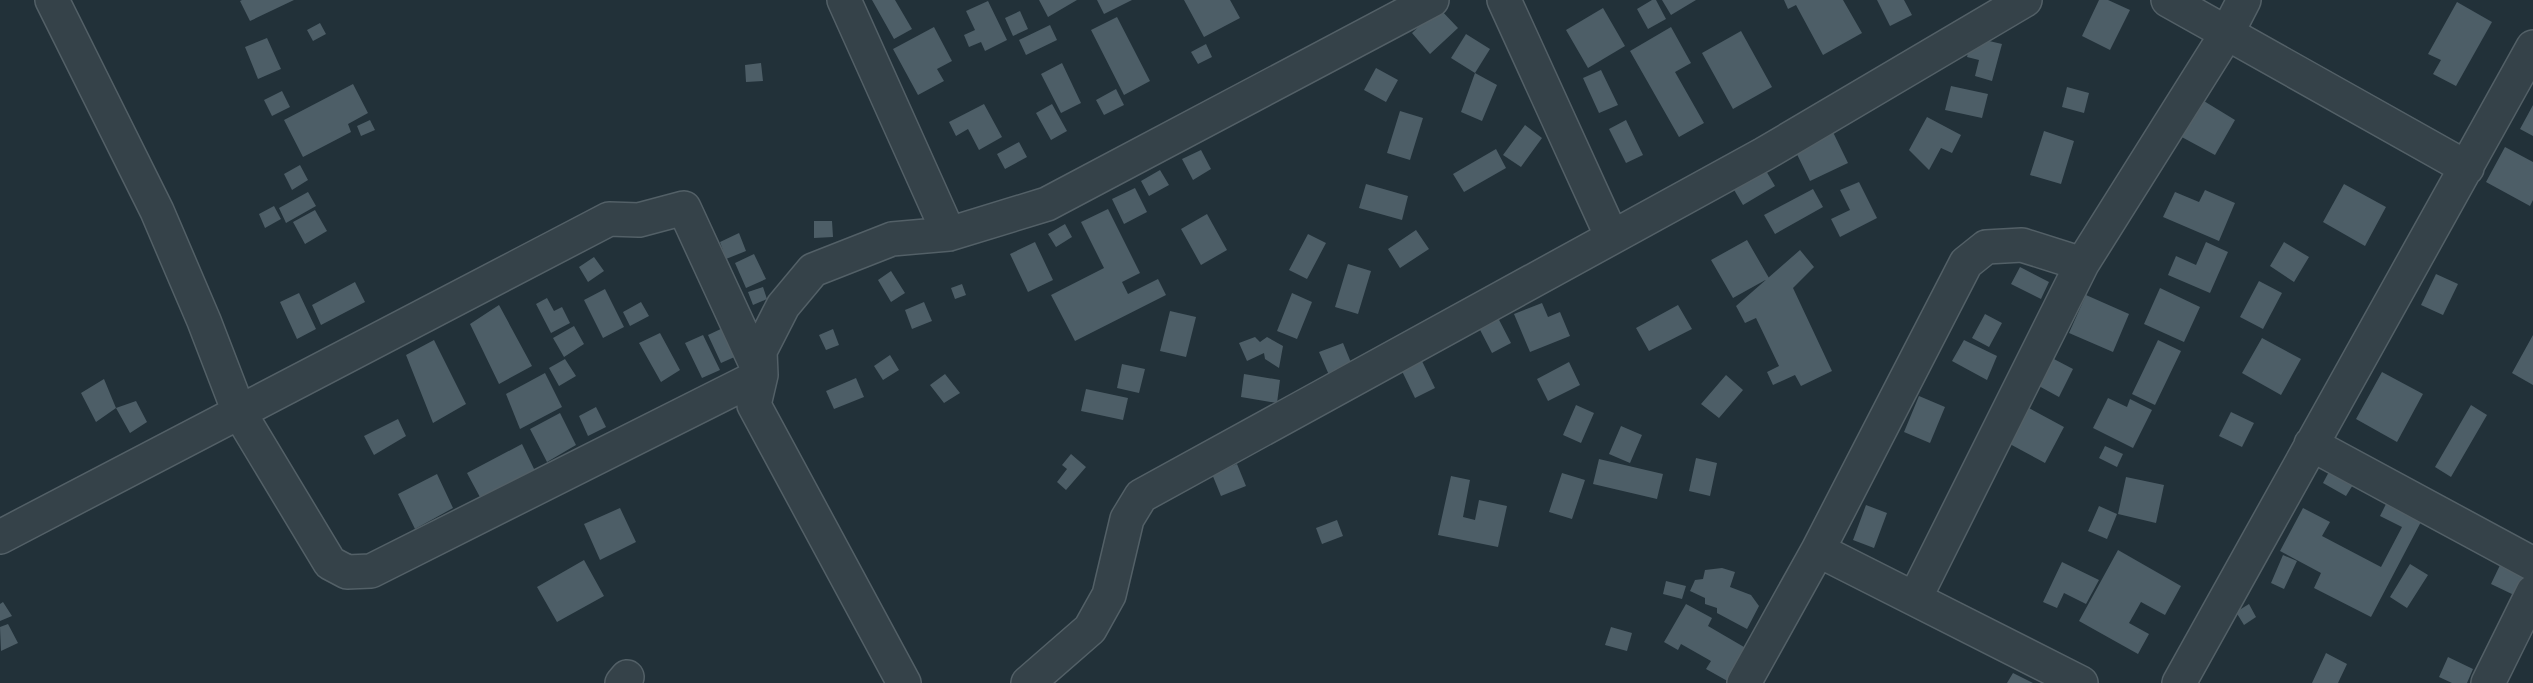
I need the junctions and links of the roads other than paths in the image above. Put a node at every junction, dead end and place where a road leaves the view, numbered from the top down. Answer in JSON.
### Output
{"nodes":[{"id":1,"x":52,"y":0,"type":"edge"},
{"id":2,"x":844,"y":0,"type":"edge"},
{"id":3,"x":1432,"y":0,"type":"edge"},
{"id":4,"x":1504,"y":0,"type":"edge"},
{"id":5,"x":2025,"y":0,"type":"edge"},
{"id":6,"x":2168,"y":0,"type":"edge"},
{"id":7,"x":2244,"y":0,"type":"edge"},
{"id":8,"x":2227,"y":33,"type":"junction"},
{"id":9,"x":2533,"y":47,"type":"edge"},
{"id":10,"x":2467,"y":168,"type":"junction"},
{"id":11,"x":949,"y":234,"type":"junction"},
{"id":12,"x":1612,"y":237,"type":"junction"},
{"id":13,"x":2082,"y":264,"type":"junction"},
{"id":14,"x":761,"y":375,"type":"junction"},
{"id":15,"x":238,"y":412,"type":"junction"},
{"id":16,"x":2311,"y":444,"type":"junction"},
{"id":17,"x":0,"y":537,"type":"edge"},
{"id":18,"x":1818,"y":550,"type":"junction"},
{"id":19,"x":2533,"y":564,"type":"edge"},
{"id":20,"x":2533,"y":592,"type":"edge"},
{"id":21,"x":1915,"y":598,"type":"junction"},
{"id":22,"x":904,"y":683,"type":"edge"},
{"id":23,"x":1028,"y":683,"type":"edge"},
{"id":24,"x":1744,"y":683,"type":"edge"},
{"id":25,"x":2081,"y":683,"type":"edge"},
{"id":26,"x":2179,"y":683,"type":"edge"},
{"id":27,"x":2488,"y":683,"type":"edge"}],
"edges":[{"from":1,"to":15,"type":"street"},
{"from":2,"to":11,"type":"street"},
{"from":3,"to":11,"type":"street"},
{"from":4,"to":12,"type":"street"},
{"from":5,"to":12,"type":"street"},
{"from":6,"to":8,"type":"street"},
{"from":7,"to":8,"type":"street"},
{"from":8,"to":10,"type":"street"},
{"from":8,"to":13,"type":"street"},
{"from":9,"to":10,"type":"street"},
{"from":10,"to":16,"type":"street"},
{"from":11,"to":14,"type":"street"},
{"from":12,"to":23,"type":"street"},
{"from":13,"to":18,"type":"street"},
{"from":13,"to":21,"type":"street"},
{"from":14,"to":15,"type":"street"},
{"from":14,"to":15,"type":"street"},
{"from":14,"to":22,"type":"street"},
{"from":15,"to":17,"type":"street"},
{"from":16,"to":19,"type":"street"},
{"from":16,"to":26,"type":"street"},
{"from":18,"to":21,"type":"street"},
{"from":18,"to":24,"type":"street"},
{"from":20,"to":27,"type":"street"},
{"from":21,"to":25,"type":"street"}]}
